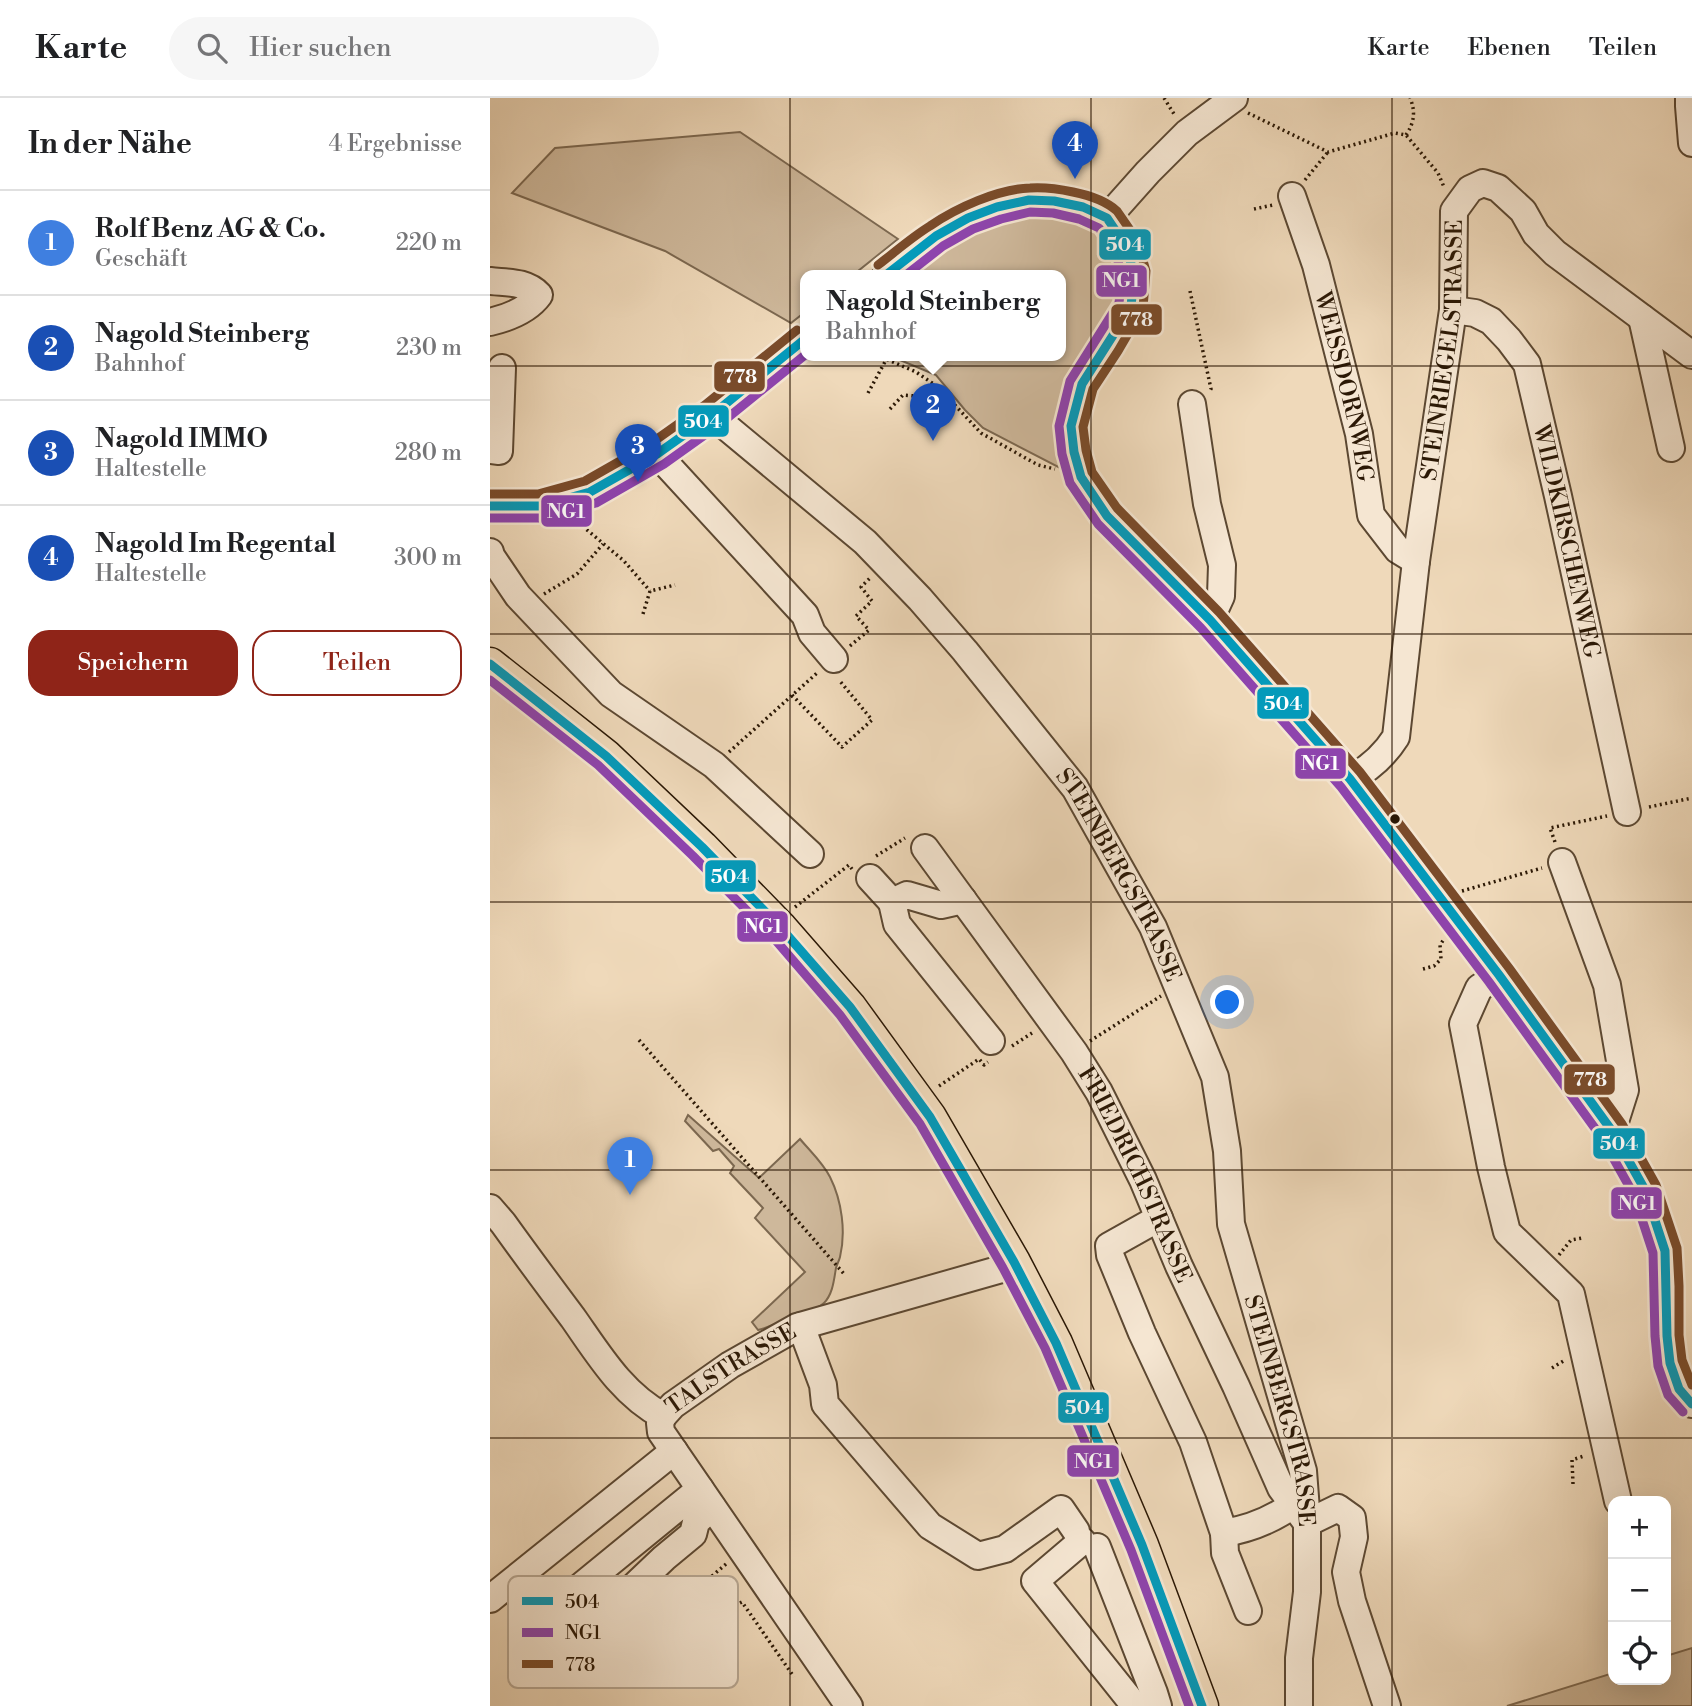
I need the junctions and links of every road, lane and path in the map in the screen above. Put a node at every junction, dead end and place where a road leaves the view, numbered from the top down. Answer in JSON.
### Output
{"nodes":[{"id":1,"x":1410,"y":98,"type":"edge"},
{"id":2,"x":1689,"y":98,"type":"edge"},
{"id":3,"x":1231,"y":100,"type":"edge"},
{"id":4,"x":1406,"y":135,"type":"junction"},
{"id":5,"x":1692,"y":143,"type":"edge"},
{"id":6,"x":1328,"y":152,"type":"junction"},
{"id":7,"x":1292,"y":196,"type":"joint"},
{"id":8,"x":1454,"y":211,"type":"junction"},
{"id":9,"x":1107,"y":218,"type":"junction"},
{"id":10,"x":892,"y":270,"type":"edge"},
{"id":11,"x":490,"y":281,"type":"edge"},
{"id":12,"x":1190,"y":291,"type":"dead end"},
{"id":13,"x":1452,"y":310,"type":"junction"},
{"id":14,"x":1642,"y":318,"type":"junction"},
{"id":15,"x":490,"y":322,"type":"edge"},
{"id":16,"x":800,"y":343,"type":"edge"},
{"id":17,"x":1692,"y":355,"type":"edge"},
{"id":18,"x":885,"y":361,"type":"edge"},
{"id":19,"x":888,"y":361,"type":"edge"},
{"id":20,"x":502,"y":368,"type":"dead end"},
{"id":21,"x":938,"y":387,"type":"junction"},
{"id":22,"x":868,"y":393,"type":"dead end"},
{"id":23,"x":890,"y":409,"type":"dead end"},
{"id":24,"x":1193,"y":410,"type":"joint"},
{"id":25,"x":712,"y":415,"type":"junction"},
{"id":26,"x":1671,"y":448,"type":"dead end"},
{"id":27,"x":490,"y":450,"type":"edge"},
{"id":28,"x":657,"y":453,"type":"junction"},
{"id":29,"x":1081,"y":477,"type":"junction"},
{"id":30,"x":560,"y":500,"type":"junction"},
{"id":31,"x":490,"y":506,"type":"edge"},
{"id":32,"x":604,"y":544,"type":"junction"},
{"id":33,"x":490,"y":552,"type":"edge"},
{"id":34,"x":1416,"y":561,"type":"junction"},
{"id":35,"x":561,"y":584,"type":"dead end"},
{"id":36,"x":675,"y":585,"type":"dead end"},
{"id":37,"x":650,"y":591,"type":"junction"},
{"id":38,"x":872,"y":601,"type":"dead end"},
{"id":39,"x":643,"y":614,"type":"dead end"},
{"id":40,"x":1210,"y":620,"type":"junction"},
{"id":41,"x":830,"y":662,"type":"junction"},
{"id":42,"x":490,"y":663,"type":"edge"},
{"id":43,"x":792,"y":695,"type":"junction"},
{"id":44,"x":714,"y":765,"type":"junction"},
{"id":45,"x":1350,"y":779,"type":"junction"},
{"id":46,"x":1627,"y":812,"type":"dead end"},
{"id":47,"x":925,"y":848,"type":"dead end"},
{"id":48,"x":810,"y":854,"type":"dead end"},
{"id":49,"x":1562,"y":862,"type":"joint"},
{"id":50,"x":870,"y":878,"type":"dead end"},
{"id":51,"x":1440,"y":898,"type":"junction"},
{"id":52,"x":963,"y":900,"type":"junction"},
{"id":53,"x":892,"y":902,"type":"junction"},
{"id":54,"x":1458,"y":922,"type":"junction"},
{"id":55,"x":1423,"y":969,"type":"dead end"},
{"id":56,"x":1499,"y":975,"type":"junction"},
{"id":57,"x":1177,"y":986,"type":"junction"},
{"id":58,"x":1051,"y":1020,"type":"junction"},
{"id":59,"x":639,"y":1040,"type":"dead end"},
{"id":60,"x":992,"y":1050,"type":"junction"},
{"id":61,"x":1074,"y":1052,"type":"junction"},
{"id":62,"x":930,"y":1092,"type":"dead end"},
{"id":63,"x":1612,"y":1131,"type":"junction"},
{"id":64,"x":1159,"y":1218,"type":"junction"},
{"id":65,"x":494,"y":1222,"type":"edge"},
{"id":66,"x":1582,"y":1238,"type":"dead end"},
{"id":67,"x":1014,"y":1262,"type":"junction"},
{"id":68,"x":1547,"y":1270,"type":"junction"},
{"id":69,"x":845,"y":1275,"type":"dead end"},
{"id":70,"x":801,"y":1326,"type":"junction"},
{"id":71,"x":1692,"y":1404,"type":"edge"},
{"id":72,"x":648,"y":1413,"type":"junction"},
{"id":73,"x":674,"y":1451,"type":"junction"},
{"id":74,"x":1572,"y":1460,"type":"dead end"},
{"id":75,"x":1573,"y":1484,"type":"dead end"},
{"id":76,"x":1617,"y":1496,"type":"edge"},
{"id":77,"x":706,"y":1498,"type":"junction"},
{"id":78,"x":1300,"y":1514,"type":"junction"},
{"id":79,"x":1224,"y":1533,"type":"junction"},
{"id":80,"x":1085,"y":1540,"type":"junction"},
{"id":81,"x":743,"y":1551,"type":"junction"},
{"id":82,"x":519,"y":1576,"type":"edge"},
{"id":83,"x":645,"y":1576,"type":"edge"},
{"id":84,"x":712,"y":1576,"type":"edge"},
{"id":85,"x":508,"y":1585,"type":"edge"},
{"id":86,"x":490,"y":1599,"type":"edge"},
{"id":87,"x":738,"y":1604,"type":"edge"},
{"id":88,"x":1248,"y":1611,"type":"dead end"},
{"id":89,"x":794,"y":1677,"type":"dead end"},
{"id":90,"x":849,"y":1706,"type":"edge"},
{"id":91,"x":1135,"y":1706,"type":"edge"},
{"id":92,"x":1158,"y":1706,"type":"edge"},
{"id":93,"x":1202,"y":1706,"type":"edge"},
{"id":94,"x":1299,"y":1706,"type":"edge"},
{"id":95,"x":1388,"y":1706,"type":"edge"}],
"edges":[{"from":1,"to":4,"type":"path"},
{"from":2,"to":5,"type":"street"},
{"from":3,"to":6,"type":"path"},
{"from":3,"to":9,"type":"street"},
{"from":4,"to":6,"type":"path"},
{"from":4,"to":8,"type":"path"},
{"from":6,"to":7,"type":"path"},
{"from":7,"to":34,"type":"street","name":"WEISSDORNWEG"},
{"from":8,"to":13,"type":"street","name":"STEINRIEGELSTRASSE"},
{"from":8,"to":14,"type":"street","name":"STEINRIEGELSTRASSE"},
{"from":9,"to":10,"type":"street"},
{"from":9,"to":29,"type":"street"},
{"from":11,"to":15,"type":"street"},
{"from":12,"to":24,"type":"path"},
{"from":13,"to":34,"type":"street","name":"STEINRIEGELSTRASSE"},
{"from":13,"to":46,"type":"street","name":"WILDKIRSCHENWEG"},
{"from":14,"to":17,"type":"street","name":"STEINRIEGELSTRASSE"},
{"from":14,"to":26,"type":"street"},
{"from":16,"to":25,"type":"street"},
{"from":18,"to":22,"type":"path"},
{"from":19,"to":21,"type":"path"},
{"from":20,"to":27,"type":"street"},
{"from":21,"to":23,"type":"path"},
{"from":21,"to":29,"type":"path"},
{"from":24,"to":40,"type":"street"},
{"from":25,"to":28,"type":"street"},
{"from":25,"to":57,"type":"street","name":"STEINBERGSTRASSE"},
{"from":28,"to":30,"type":"street"},
{"from":28,"to":41,"type":"street"},
{"from":29,"to":40,"type":"street"},
{"from":30,"to":31,"type":"street"},
{"from":30,"to":32,"type":"path"},
{"from":32,"to":35,"type":"path"},
{"from":32,"to":37,"type":"path"},
{"from":33,"to":44,"type":"street"},
{"from":34,"to":45,"type":"street","name":"STEINRIEGELSTRASSE"},
{"from":36,"to":37,"type":"path"},
{"from":37,"to":39,"type":"path"},
{"from":38,"to":41,"type":"path"},
{"from":40,"to":45,"type":"street"},
{"from":41,"to":43,"type":"path"},
{"from":41,"to":43,"type":"path"},
{"from":42,"to":67,"type":"main road"},
{"from":43,"to":44,"type":"path"},
{"from":44,"to":48,"type":"street"},
{"from":45,"to":51,"type":"street"},
{"from":47,"to":52,"type":"street","name":"FRIEDRICHSTRASSE"},
{"from":49,"to":51,"type":"path"},
{"from":49,"to":63,"type":"street"},
{"from":50,"to":53,"type":"street"},
{"from":51,"to":54,"type":"street"},
{"from":52,"to":53,"type":"street"},
{"from":52,"to":58,"type":"street","name":"FRIEDRICHSTRASSE"},
{"from":53,"to":60,"type":"street"},
{"from":54,"to":55,"type":"path"},
{"from":54,"to":56,"type":"street"},
{"from":56,"to":63,"type":"street"},
{"from":56,"to":68,"type":"street"},
{"from":57,"to":61,"type":"path"},
{"from":57,"to":78,"type":"street","name":"STEINBERGSTRASSE"},
{"from":58,"to":60,"type":"path"},
{"from":58,"to":61,"type":"street","name":"FRIEDRICHSTRASSE"},
{"from":59,"to":69,"type":"path"},
{"from":60,"to":62,"type":"path"},
{"from":61,"to":64,"type":"street","name":"FRIEDRICHSTRASSE"},
{"from":63,"to":71,"type":"street"},
{"from":64,"to":78,"type":"street","name":"FRIEDRICHSTRASSE"},
{"from":64,"to":79,"type":"street"},
{"from":65,"to":72,"type":"street"},
{"from":66,"to":68,"type":"path"},
{"from":67,"to":70,"type":"street","name":"TALSTRASSE"},
{"from":67,"to":93,"type":"main road"},
{"from":68,"to":76,"type":"street"},
{"from":70,"to":72,"type":"street","name":"TALSTRASSE"},
{"from":70,"to":80,"type":"street"},
{"from":72,"to":73,"type":"street","name":"TALSTRASSE"},
{"from":73,"to":77,"type":"street","name":"TALSTRASSE"},
{"from":73,"to":82,"type":"street"},
{"from":74,"to":75,"type":"path"},
{"from":77,"to":81,"type":"street","name":"TALSTRASSE"},
{"from":77,"to":83,"type":"street"},
{"from":78,"to":79,"type":"street"},
{"from":78,"to":94,"type":"street","name":"STEINBERGSTRASSE"},
{"from":78,"to":95,"type":"street"},
{"from":79,"to":88,"type":"street"},
{"from":80,"to":91,"type":"street"},
{"from":80,"to":92,"type":"street"},
{"from":81,"to":84,"type":"path"},
{"from":81,"to":90,"type":"street","name":"TALSTRASSE"},
{"from":85,"to":86,"type":"street"},
{"from":87,"to":89,"type":"path"}]}
